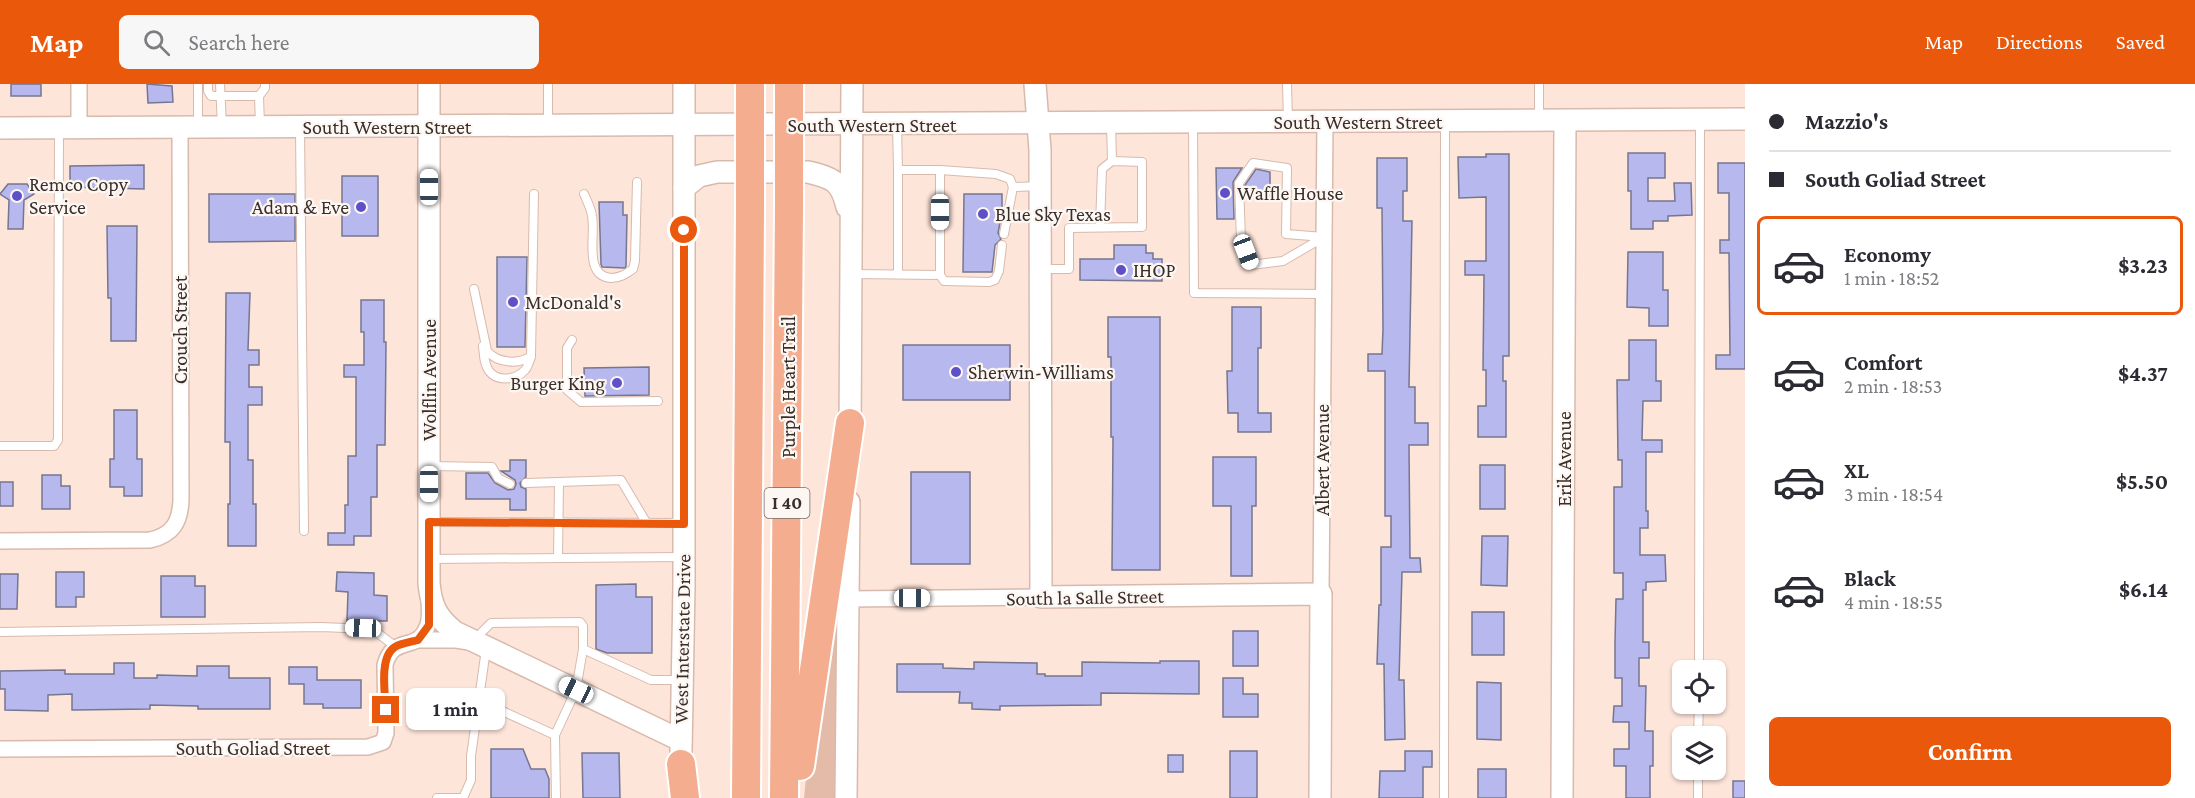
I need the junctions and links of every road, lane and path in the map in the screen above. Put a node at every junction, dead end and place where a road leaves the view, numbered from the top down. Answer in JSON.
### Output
{"nodes":[{"id":1,"x":79,"y":84,"type":"edge"},
{"id":2,"x":198,"y":84,"type":"edge"},
{"id":3,"x":208,"y":84,"type":"edge"},
{"id":4,"x":220,"y":84,"type":"edge"},
{"id":5,"x":265,"y":84,"type":"edge"},
{"id":6,"x":429,"y":84,"type":"edge"},
{"id":7,"x":548,"y":84,"type":"edge"},
{"id":8,"x":684,"y":84,"type":"edge"},
{"id":9,"x":750,"y":84,"type":"edge"},
{"id":10,"x":789,"y":84,"type":"edge"},
{"id":11,"x":852,"y":84,"type":"edge"},
{"id":12,"x":1035,"y":84,"type":"edge"},
{"id":13,"x":1287,"y":84,"type":"edge"},
{"id":14,"x":1539,"y":84,"type":"edge"},
{"id":15,"x":222,"y":96,"type":"junction"},
{"id":16,"x":259,"y":96,"type":"junction"},
{"id":17,"x":1745,"y":119,"type":"edge"},
{"id":18,"x":1700,"y":120,"type":"junction"},
{"id":19,"x":1539,"y":121,"type":"junction"},
{"id":20,"x":1565,"y":121,"type":"junction"},
{"id":21,"x":1325,"y":122,"type":"junction"},
{"id":22,"x":1445,"y":122,"type":"junction"},
{"id":23,"x":1193,"y":123,"type":"junction"},
{"id":24,"x":1288,"y":123,"type":"junction"},
{"id":25,"x":684,"y":124,"type":"junction"},
{"id":26,"x":1038,"y":124,"type":"junction"},
{"id":27,"x":1111,"y":124,"type":"junction"},
{"id":28,"x":548,"y":125,"type":"junction"},
{"id":29,"x":852,"y":125,"type":"junction"},
{"id":30,"x":897,"y":125,"type":"junction"},
{"id":31,"x":429,"y":126,"type":"junction"},
{"id":32,"x":260,"y":127,"type":"junction"},
{"id":33,"x":300,"y":127,"type":"junction"},
{"id":34,"x":69,"y":128,"type":"junction"},
{"id":35,"x":189,"y":128,"type":"junction"},
{"id":36,"x":222,"y":128,"type":"junction"},
{"id":37,"x":0,"y":129,"type":"edge"},
{"id":38,"x":1112,"y":161,"type":"junction"},
{"id":39,"x":898,"y":170,"type":"junction"},
{"id":40,"x":940,"y":170,"type":"junction"},
{"id":41,"x":637,"y":182,"type":"dead end"},
{"id":42,"x":1040,"y":186,"type":"junction"},
{"id":43,"x":684,"y":188,"type":"junction"},
{"id":44,"x":1013,"y":188,"type":"junction"},
{"id":45,"x":534,"y":194,"type":"dead end"},
{"id":46,"x":584,"y":194,"type":"dead end"},
{"id":47,"x":851,"y":222,"type":"junction"},
{"id":48,"x":1100,"y":227,"type":"junction"},
{"id":49,"x":1004,"y":234,"type":"dead end"},
{"id":50,"x":1324,"y":237,"type":"junction"},
{"id":51,"x":1002,"y":245,"type":"dead end"},
{"id":52,"x":1040,"y":269,"type":"junction"},
{"id":53,"x":851,"y":274,"type":"junction"},
{"id":54,"x":898,"y":274,"type":"junction"},
{"id":55,"x":940,"y":275,"type":"junction"},
{"id":56,"x":474,"y":289,"type":"dead end"},
{"id":57,"x":1323,"y":294,"type":"junction"},
{"id":58,"x":482,"y":330,"type":"junction"},
{"id":59,"x":572,"y":340,"type":"dead end"},
{"id":60,"x":531,"y":356,"type":"junction"},
{"id":61,"x":658,"y":401,"type":"dead end"},
{"id":62,"x":850,"y":423,"type":"junction"},
{"id":63,"x":0,"y":446,"type":"edge"},
{"id":64,"x":429,"y":466,"type":"junction"},
{"id":65,"x":559,"y":482,"type":"junction"},
{"id":66,"x":526,"y":483,"type":"dead end"},
{"id":67,"x":510,"y":484,"type":"dead end"},
{"id":68,"x":429,"y":522,"type":"junction"},
{"id":69,"x":646,"y":522,"type":"junction"},
{"id":70,"x":558,"y":523,"type":"junction"},
{"id":71,"x":684,"y":524,"type":"junction"},
{"id":72,"x":304,"y":531,"type":"dead end"},
{"id":73,"x":0,"y":541,"type":"edge"},
{"id":74,"x":684,"y":557,"type":"junction"},
{"id":75,"x":558,"y":558,"type":"junction"},
{"id":76,"x":429,"y":559,"type":"junction"},
{"id":77,"x":429,"y":584,"type":"junction"},
{"id":78,"x":1321,"y":594,"type":"junction"},
{"id":79,"x":1041,"y":597,"type":"junction"},
{"id":80,"x":848,"y":599,"type":"junction"},
{"id":81,"x":0,"y":632,"type":"edge"},
{"id":82,"x":418,"y":640,"type":"junction"},
{"id":83,"x":481,"y":644,"type":"junction"},
{"id":84,"x":396,"y":646,"type":"junction"},
{"id":85,"x":583,"y":649,"type":"junction"},
{"id":86,"x":1699,"y":660,"type":"edge"},
{"id":87,"x":682,"y":680,"type":"junction"},
{"id":88,"x":576,"y":690,"type":"junction"},
{"id":89,"x":478,"y":700,"type":"junction"},
{"id":90,"x":555,"y":735,"type":"junction"},
{"id":91,"x":0,"y":749,"type":"edge"},
{"id":92,"x":681,"y":752,"type":"junction"},
{"id":93,"x":1698,"y":780,"type":"edge"},
{"id":94,"x":437,"y":798,"type":"edge"},
{"id":95,"x":556,"y":798,"type":"edge"},
{"id":96,"x":683,"y":798,"type":"edge"},
{"id":97,"x":746,"y":798,"type":"edge"},
{"id":98,"x":784,"y":798,"type":"edge"},
{"id":99,"x":796,"y":798,"type":"edge"},
{"id":100,"x":846,"y":798,"type":"edge"},
{"id":101,"x":1320,"y":798,"type":"edge"},
{"id":102,"x":1444,"y":798,"type":"edge"},
{"id":103,"x":1562,"y":798,"type":"edge"},
{"id":104,"x":1698,"y":798,"type":"edge"}],
"edges":[{"from":1,"to":34,"type":"street"},
{"from":2,"to":35,"type":"lane"},
{"from":3,"to":15,"type":"lane"},
{"from":4,"to":15,"type":"lane"},
{"from":5,"to":16,"type":"lane"},
{"from":6,"to":31,"type":"main road","name":"Wolflin Avenue"},
{"from":7,"to":28,"type":"lane"},
{"from":8,"to":25,"type":"main road","name":"West Interstate Drive"},
{"from":9,"to":97,"type":"highway","name":"Purple Heart Trail","number":"I 40","bridge":true},
{"from":10,"to":98,"type":"highway","name":"Purple Heart Trail","number":"I 40","bridge":true},
{"from":11,"to":29,"type":"main road"},
{"from":12,"to":26,"type":"main road"},
{"from":13,"to":24,"type":"lane"},
{"from":14,"to":19,"type":"lane"},
{"from":15,"to":16,"type":"lane"},
{"from":15,"to":36,"type":"lane"},
{"from":16,"to":32,"type":"lane"},
{"from":17,"to":18,"type":"main road","name":"South Western Street"},
{"from":18,"to":20,"type":"main road","name":"South Western Street"},
{"from":18,"to":86,"type":"lane"},
{"from":19,"to":20,"type":"main road","name":"South Western Street"},
{"from":19,"to":22,"type":"main road","name":"South Western Street"},
{"from":20,"to":103,"type":"main road","name":"Erik Avenue"},
{"from":21,"to":22,"type":"main road","name":"South Western Street"},
{"from":21,"to":24,"type":"main road","name":"South Western Street"},
{"from":21,"to":50,"type":"street","name":"Albert Avenue"},
{"from":22,"to":102,"type":"lane"},
{"from":23,"to":24,"type":"main road","name":"South Western Street"},
{"from":23,"to":27,"type":"main road","name":"South Western Street"},
{"from":23,"to":57,"type":"lane"},
{"from":25,"to":28,"type":"main road","name":"South Western Street"},
{"from":25,"to":29,"type":"main road","name":"South Western Street"},
{"from":25,"to":43,"type":"main road","name":"West Interstate Drive"},
{"from":26,"to":27,"type":"main road","name":"South Western Street"},
{"from":26,"to":30,"type":"main road","name":"South Western Street"},
{"from":26,"to":42,"type":"main road"},
{"from":27,"to":38,"type":"lane"},
{"from":28,"to":31,"type":"main road","name":"South Western Street"},
{"from":29,"to":30,"type":"main road","name":"South Western Street"},
{"from":29,"to":47,"type":"main road"},
{"from":30,"to":39,"type":"lane"},
{"from":31,"to":33,"type":"main road","name":"South Western Street"},
{"from":31,"to":64,"type":"main road","name":"Wolflin Avenue"},
{"from":32,"to":33,"type":"main road","name":"South Western Street"},
{"from":32,"to":36,"type":"main road","name":"South Western Street"},
{"from":33,"to":72,"type":"lane"},
{"from":34,"to":35,"type":"main road","name":"South Western Street"},
{"from":34,"to":37,"type":"main road","name":"South Western Street"},
{"from":34,"to":63,"type":"lane"},
{"from":35,"to":36,"type":"main road","name":"South Western Street"},
{"from":35,"to":73,"type":"street","name":"Crouch Street"},
{"from":38,"to":48,"type":"lane"},
{"from":38,"to":48,"type":"lane"},
{"from":39,"to":40,"type":"lane"},
{"from":39,"to":54,"type":"lane"},
{"from":40,"to":44,"type":"lane"},
{"from":40,"to":55,"type":"lane"},
{"from":41,"to":46,"type":"lane"},
{"from":42,"to":44,"type":"lane"},
{"from":42,"to":52,"type":"main road"},
{"from":43,"to":47,"type":"main road"},
{"from":43,"to":71,"type":"main road","name":"West Interstate Drive"},
{"from":44,"to":49,"type":"lane"},
{"from":45,"to":60,"type":"lane"},
{"from":47,"to":53,"type":"main road"},
{"from":48,"to":52,"type":"lane"},
{"from":50,"to":50,"type":"lane"},
{"from":50,"to":57,"type":"street","name":"Albert Avenue"},
{"from":51,"to":55,"type":"lane"},
{"from":52,"to":79,"type":"main road"},
{"from":53,"to":54,"type":"lane"},
{"from":53,"to":62,"type":"main road"},
{"from":54,"to":55,"type":"lane"},
{"from":56,"to":58,"type":"lane"},
{"from":57,"to":78,"type":"street","name":"Albert Avenue"},
{"from":58,"to":60,"type":"lane"},
{"from":58,"to":60,"type":"lane"},
{"from":59,"to":61,"type":"lane"},
{"from":62,"to":80,"type":"main road"},
{"from":62,"to":99,"type":"highway"},
{"from":64,"to":67,"type":"lane"},
{"from":64,"to":68,"type":"main road","name":"Wolflin Avenue"},
{"from":65,"to":66,"type":"lane"},
{"from":65,"to":69,"type":"lane"},
{"from":65,"to":70,"type":"lane"},
{"from":68,"to":70,"type":"lane"},
{"from":68,"to":76,"type":"main road","name":"Wolflin Avenue"},
{"from":69,"to":70,"type":"lane"},
{"from":69,"to":71,"type":"lane"},
{"from":70,"to":75,"type":"lane"},
{"from":71,"to":74,"type":"main road","name":"West Interstate Drive"},
{"from":74,"to":75,"type":"lane"},
{"from":74,"to":87,"type":"main road","name":"West Interstate Drive"},
{"from":75,"to":76,"type":"lane"},
{"from":76,"to":77,"type":"main road","name":"Wolflin Avenue"},
{"from":77,"to":82,"type":"street"},
{"from":77,"to":83,"type":"main road","name":"Wolflin Avenue"},
{"from":78,"to":79,"type":"main road","name":"South la Salle Street"},
{"from":78,"to":101,"type":"main road","name":"Albert Avenue"},
{"from":79,"to":80,"type":"street","name":"South la Salle Street"},
{"from":80,"to":100,"type":"main road"},
{"from":81,"to":84,"type":"lane"},
{"from":82,"to":83,"type":"street"},
{"from":82,"to":84,"type":"street"},
{"from":83,"to":85,"type":"lane"},
{"from":83,"to":88,"type":"main road","name":"Wolflin Avenue"},
{"from":83,"to":89,"type":"lane"},
{"from":84,"to":91,"type":"street","name":"South Goliad Street"},
{"from":85,"to":87,"type":"lane"},
{"from":85,"to":88,"type":"lane"},
{"from":87,"to":92,"type":"main road","name":"West Interstate Drive"},
{"from":88,"to":90,"type":"lane"},
{"from":88,"to":92,"type":"main road","name":"Wolflin Avenue"},
{"from":89,"to":90,"type":"lane"},
{"from":89,"to":94,"type":"lane"},
{"from":90,"to":95,"type":"lane"},
{"from":92,"to":96,"type":"highway"},
{"from":93,"to":104,"type":"lane"}]}
